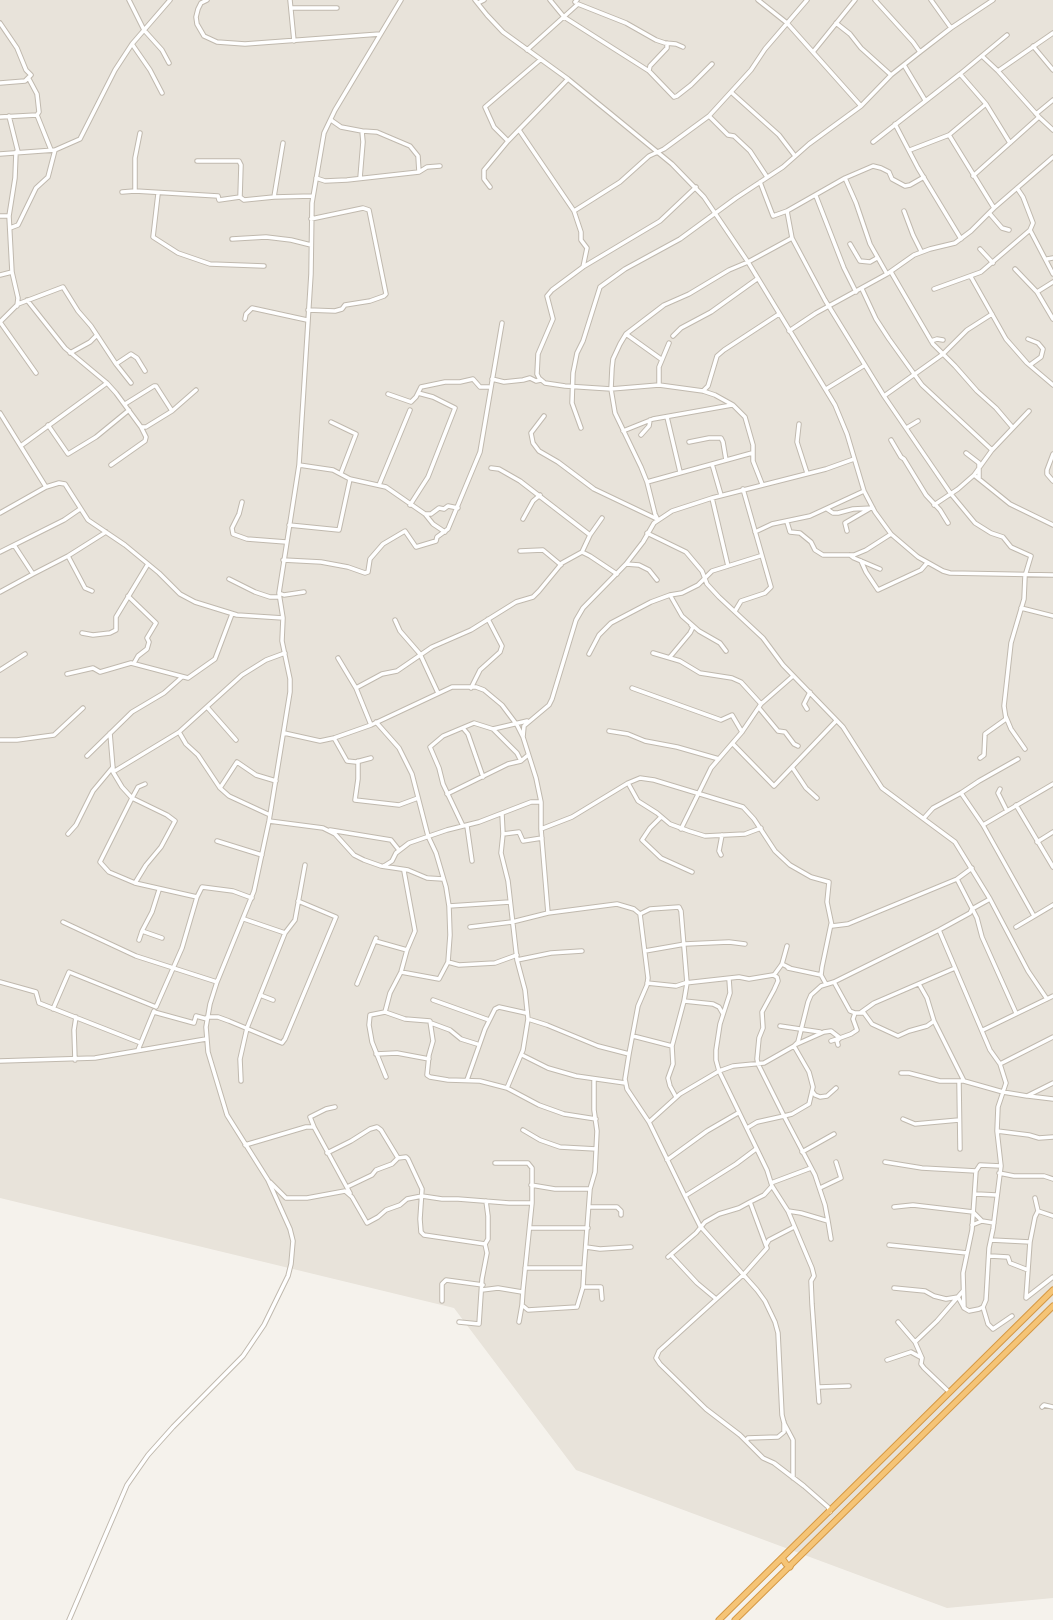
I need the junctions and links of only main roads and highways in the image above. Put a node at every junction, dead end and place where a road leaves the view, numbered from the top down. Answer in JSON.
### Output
{"nodes":[{"id":1,"x":1053,"y":1290,"type":"edge"},
{"id":2,"x":1053,"y":1306,"type":"edge"},
{"id":3,"x":782,"y":1558,"type":"junction"},
{"id":4,"x":791,"y":1565,"type":"junction"},
{"id":5,"x":719,"y":1620,"type":"edge"},
{"id":6,"x":735,"y":1620,"type":"edge"}],
"edges":[{"from":1,"to":3,"type":"highway"},
{"from":2,"to":4,"type":"highway"},
{"from":3,"to":4,"type":"highway"},
{"from":3,"to":5,"type":"highway"},
{"from":4,"to":6,"type":"highway"}]}
